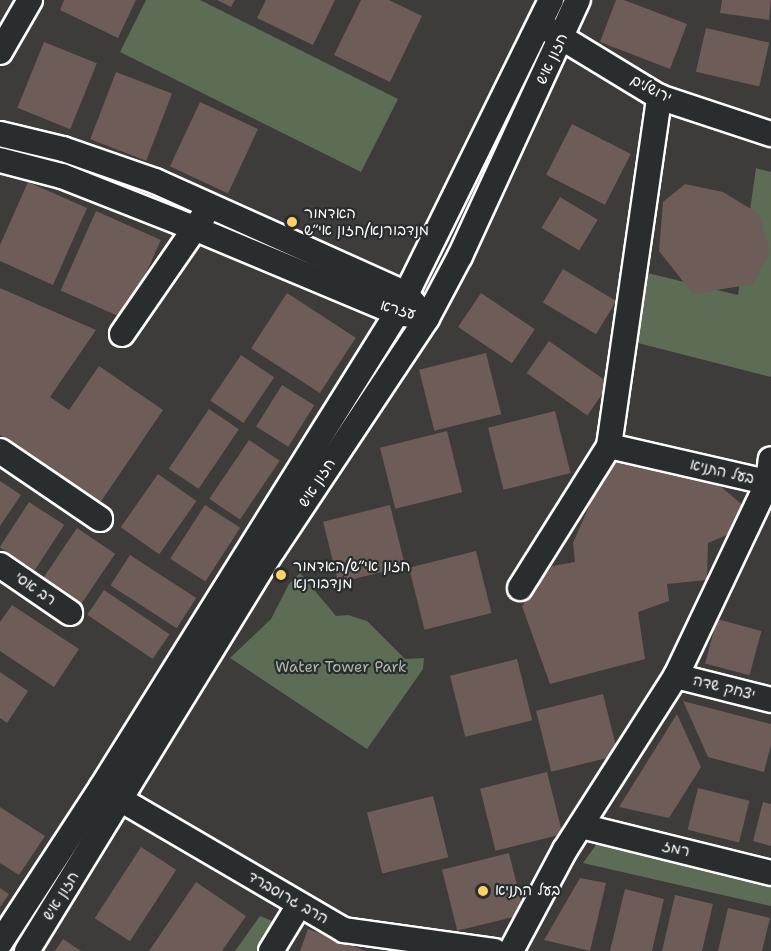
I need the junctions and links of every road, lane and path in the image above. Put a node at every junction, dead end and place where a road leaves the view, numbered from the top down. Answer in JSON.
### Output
{"nodes":[{"id":1,"x":30,"y":0,"type":"edge"},
{"id":2,"x":551,"y":0,"type":"edge"},
{"id":3,"x":578,"y":0,"type":"edge"},
{"id":4,"x":540,"y":25,"type":"junction"},
{"id":5,"x":563,"y":38,"type":"junction"},
{"id":6,"x":0,"y":52,"type":"edge"},
{"id":7,"x":660,"y":97,"type":"junction"},
{"id":8,"x":770,"y":129,"type":"edge"},
{"id":9,"x":0,"y":134,"type":"edge"},
{"id":10,"x":0,"y":160,"type":"edge"},
{"id":11,"x":210,"y":207,"type":"junction"},
{"id":12,"x":194,"y":228,"type":"junction"},
{"id":13,"x":401,"y":304,"type":"junction"},
{"id":14,"x":426,"y":318,"type":"junction"},
{"id":15,"x":122,"y":334,"type":"dead end"},
{"id":16,"x":609,"y":446,"type":"junction"},
{"id":17,"x":0,"y":451,"type":"edge"},
{"id":18,"x":770,"y":475,"type":"edge"},
{"id":19,"x":100,"y":519,"type":"dead end"},
{"id":20,"x":2,"y":572,"type":"edge"},
{"id":21,"x":520,"y":588,"type":"dead end"},
{"id":22,"x":70,"y":613,"type":"dead end"},
{"id":23,"x":676,"y":676,"type":"junction"},
{"id":24,"x":771,"y":700,"type":"edge"},
{"id":25,"x":110,"y":794,"type":"junction"},
{"id":26,"x":581,"y":826,"type":"junction"},
{"id":27,"x":771,"y":873,"type":"edge"},
{"id":28,"x":299,"y":905,"type":"junction"},
{"id":29,"x":0,"y":943,"type":"edge"},
{"id":30,"x":27,"y":951,"type":"edge"},
{"id":31,"x":272,"y":951,"type":"edge"},
{"id":32,"x":495,"y":951,"type":"edge"},
{"id":33,"x":511,"y":951,"type":"edge"}],
"edges":[{"from":1,"to":6,"type":"street"},
{"from":2,"to":4,"type":"street","name":"חזון איש"},
{"from":3,"to":5,"type":"street","name":"חזון איש"},
{"from":4,"to":5,"type":"street","name":"ירושלים"},
{"from":4,"to":13,"type":"street","name":"חזון איש"},
{"from":5,"to":7,"type":"street","name":"ירושלים"},
{"from":5,"to":14,"type":"street","name":"חזון איש"},
{"from":7,"to":8,"type":"street","name":"ירושלים"},
{"from":7,"to":16,"type":"street"},
{"from":9,"to":11,"type":"street","name":"עזרא"},
{"from":10,"to":12,"type":"street","name":"עזרא"},
{"from":11,"to":12,"type":"street"},
{"from":11,"to":13,"type":"street","name":"עזרא"},
{"from":12,"to":13,"type":"street","name":"עזרא"},
{"from":12,"to":15,"type":"street"},
{"from":13,"to":14,"type":"street","name":"עזרא"},
{"from":13,"to":25,"type":"street","name":"חזון איש"},
{"from":14,"to":25,"type":"street","name":"חזון איש"},
{"from":16,"to":18,"type":"street","name":"בעל התניא"},
{"from":16,"to":21,"type":"street"},
{"from":17,"to":19,"type":"street"},
{"from":18,"to":23,"type":"street","name":"בעל התניא"},
{"from":20,"to":22,"type":"street","name":"רב אסי"},
{"from":23,"to":24,"type":"street","name":"יצחק שדה"},
{"from":23,"to":26,"type":"street","name":"בעל התניא"},
{"from":25,"to":28,"type":"street","name":"הרב גרוסברד"},
{"from":25,"to":29,"type":"street","name":"חזון איש"},
{"from":25,"to":30,"type":"street","name":"חזון איש"},
{"from":26,"to":27,"type":"street","name":"רמז"},
{"from":26,"to":33,"type":"street","name":"בעל התניא"},
{"from":28,"to":31,"type":"street"},
{"from":28,"to":32,"type":"street","name":"הרב גרוסברד"}]}
